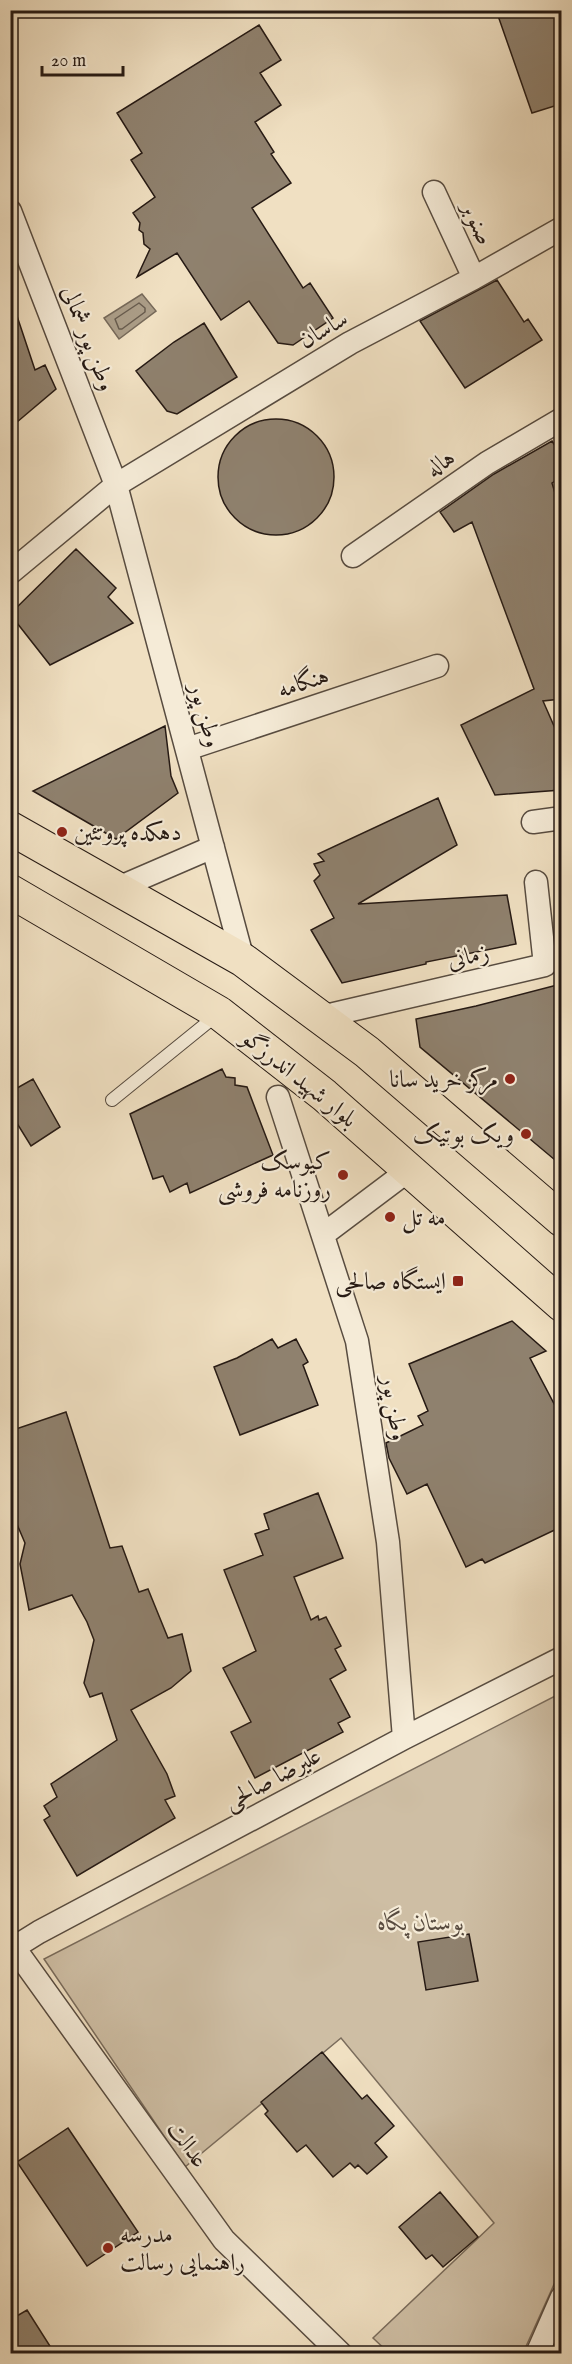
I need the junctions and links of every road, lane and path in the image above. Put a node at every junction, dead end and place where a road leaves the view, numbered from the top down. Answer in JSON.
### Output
{"nodes":[{"id":1,"x":434,"y":192,"type":"dead end"},
{"id":2,"x":10,"y":211,"type":"edge"},
{"id":3,"x":561,"y":228,"type":"edge"},
{"id":4,"x":474,"y":278,"type":"junction"},
{"id":5,"x":561,"y":419,"type":"edge"},
{"id":6,"x":116,"y":485,"type":"junction"},
{"id":7,"x":352,"y":556,"type":"dead end"},
{"id":8,"x":10,"y":573,"type":"edge"},
{"id":9,"x":437,"y":666,"type":"dead end"},
{"id":10,"x":187,"y":749,"type":"junction"},
{"id":11,"x":561,"y":818,"type":"edge"},
{"id":12,"x":533,"y":822,"type":"dead end"},
{"id":13,"x":10,"y":828,"type":"edge"},
{"id":14,"x":213,"y":847,"type":"junction"},
{"id":15,"x":536,"y":882,"type":"dead end"},
{"id":16,"x":118,"y":888,"type":"junction"},
{"id":17,"x":10,"y":891,"type":"edge"},
{"id":18,"x":243,"y":960,"type":"junction"},
{"id":19,"x":219,"y":1013,"type":"junction"},
{"id":20,"x":321,"y":1017,"type":"junction"},
{"id":21,"x":278,"y":1098,"type":"dead end"},
{"id":22,"x":112,"y":1100,"type":"dead end"},
{"id":23,"x":409,"y":1170,"type":"junction"},
{"id":24,"x":561,"y":1220,"type":"edge"},
{"id":25,"x":324,"y":1234,"type":"junction"},
{"id":26,"x":561,"y":1305,"type":"edge"},
{"id":27,"x":561,"y":1658,"type":"edge"},
{"id":28,"x":404,"y":1738,"type":"junction"},
{"id":29,"x":11,"y":1946,"type":"edge"},
{"id":30,"x":561,"y":2297,"type":"edge"},
{"id":31,"x":556,"y":2328,"type":"edge"},
{"id":32,"x":341,"y":2354,"type":"edge"},
{"id":33,"x":537,"y":2354,"type":"edge"}],
"edges":[{"from":1,"to":4,"type":"street","name":"صنوبر"},
{"from":2,"to":6,"type":"street","name":"وطن پور شمالی"},
{"from":3,"to":4,"type":"street","name":"ساسان"},
{"from":4,"to":6,"type":"street","name":"ساسان"},
{"from":5,"to":7,"type":"street","name":"هاله"},
{"from":6,"to":8,"type":"street","name":"ساسان"},
{"from":6,"to":10,"type":"street","name":"وطن پور"},
{"from":9,"to":10,"type":"street","name":"هنگامه"},
{"from":10,"to":14,"type":"street","name":"وطن پور"},
{"from":11,"to":12,"type":"street"},
{"from":13,"to":16,"type":"main road"},
{"from":14,"to":16,"type":"street"},
{"from":14,"to":18,"type":"street","name":"وطن پور"},
{"from":15,"to":20,"type":"street","name":"زمانی"},
{"from":16,"to":18,"type":"main road"},
{"from":17,"to":19,"type":"main road","name":"بلوار شهید اندرزگو"},
{"from":18,"to":20,"type":"main road"},
{"from":19,"to":22,"type":"lane"},
{"from":19,"to":23,"type":"main road","name":"بلوار شهید اندرزگو"},
{"from":20,"to":24,"type":"main road"},
{"from":21,"to":25,"type":"street","name":"وطن پور"},
{"from":23,"to":25,"type":"street"},
{"from":23,"to":26,"type":"main road","name":"بلوار شهید اندرزگو"},
{"from":25,"to":28,"type":"street","name":"وطن پور"},
{"from":27,"to":28,"type":"street","name":"علیرضا صالحی"},
{"from":28,"to":29,"type":"street","name":"علیرضا صالحی"},
{"from":29,"to":32,"type":"street","name":"عدالت"},
{"from":30,"to":31,"type":"street"},
{"from":31,"to":33,"type":"street"}]}
